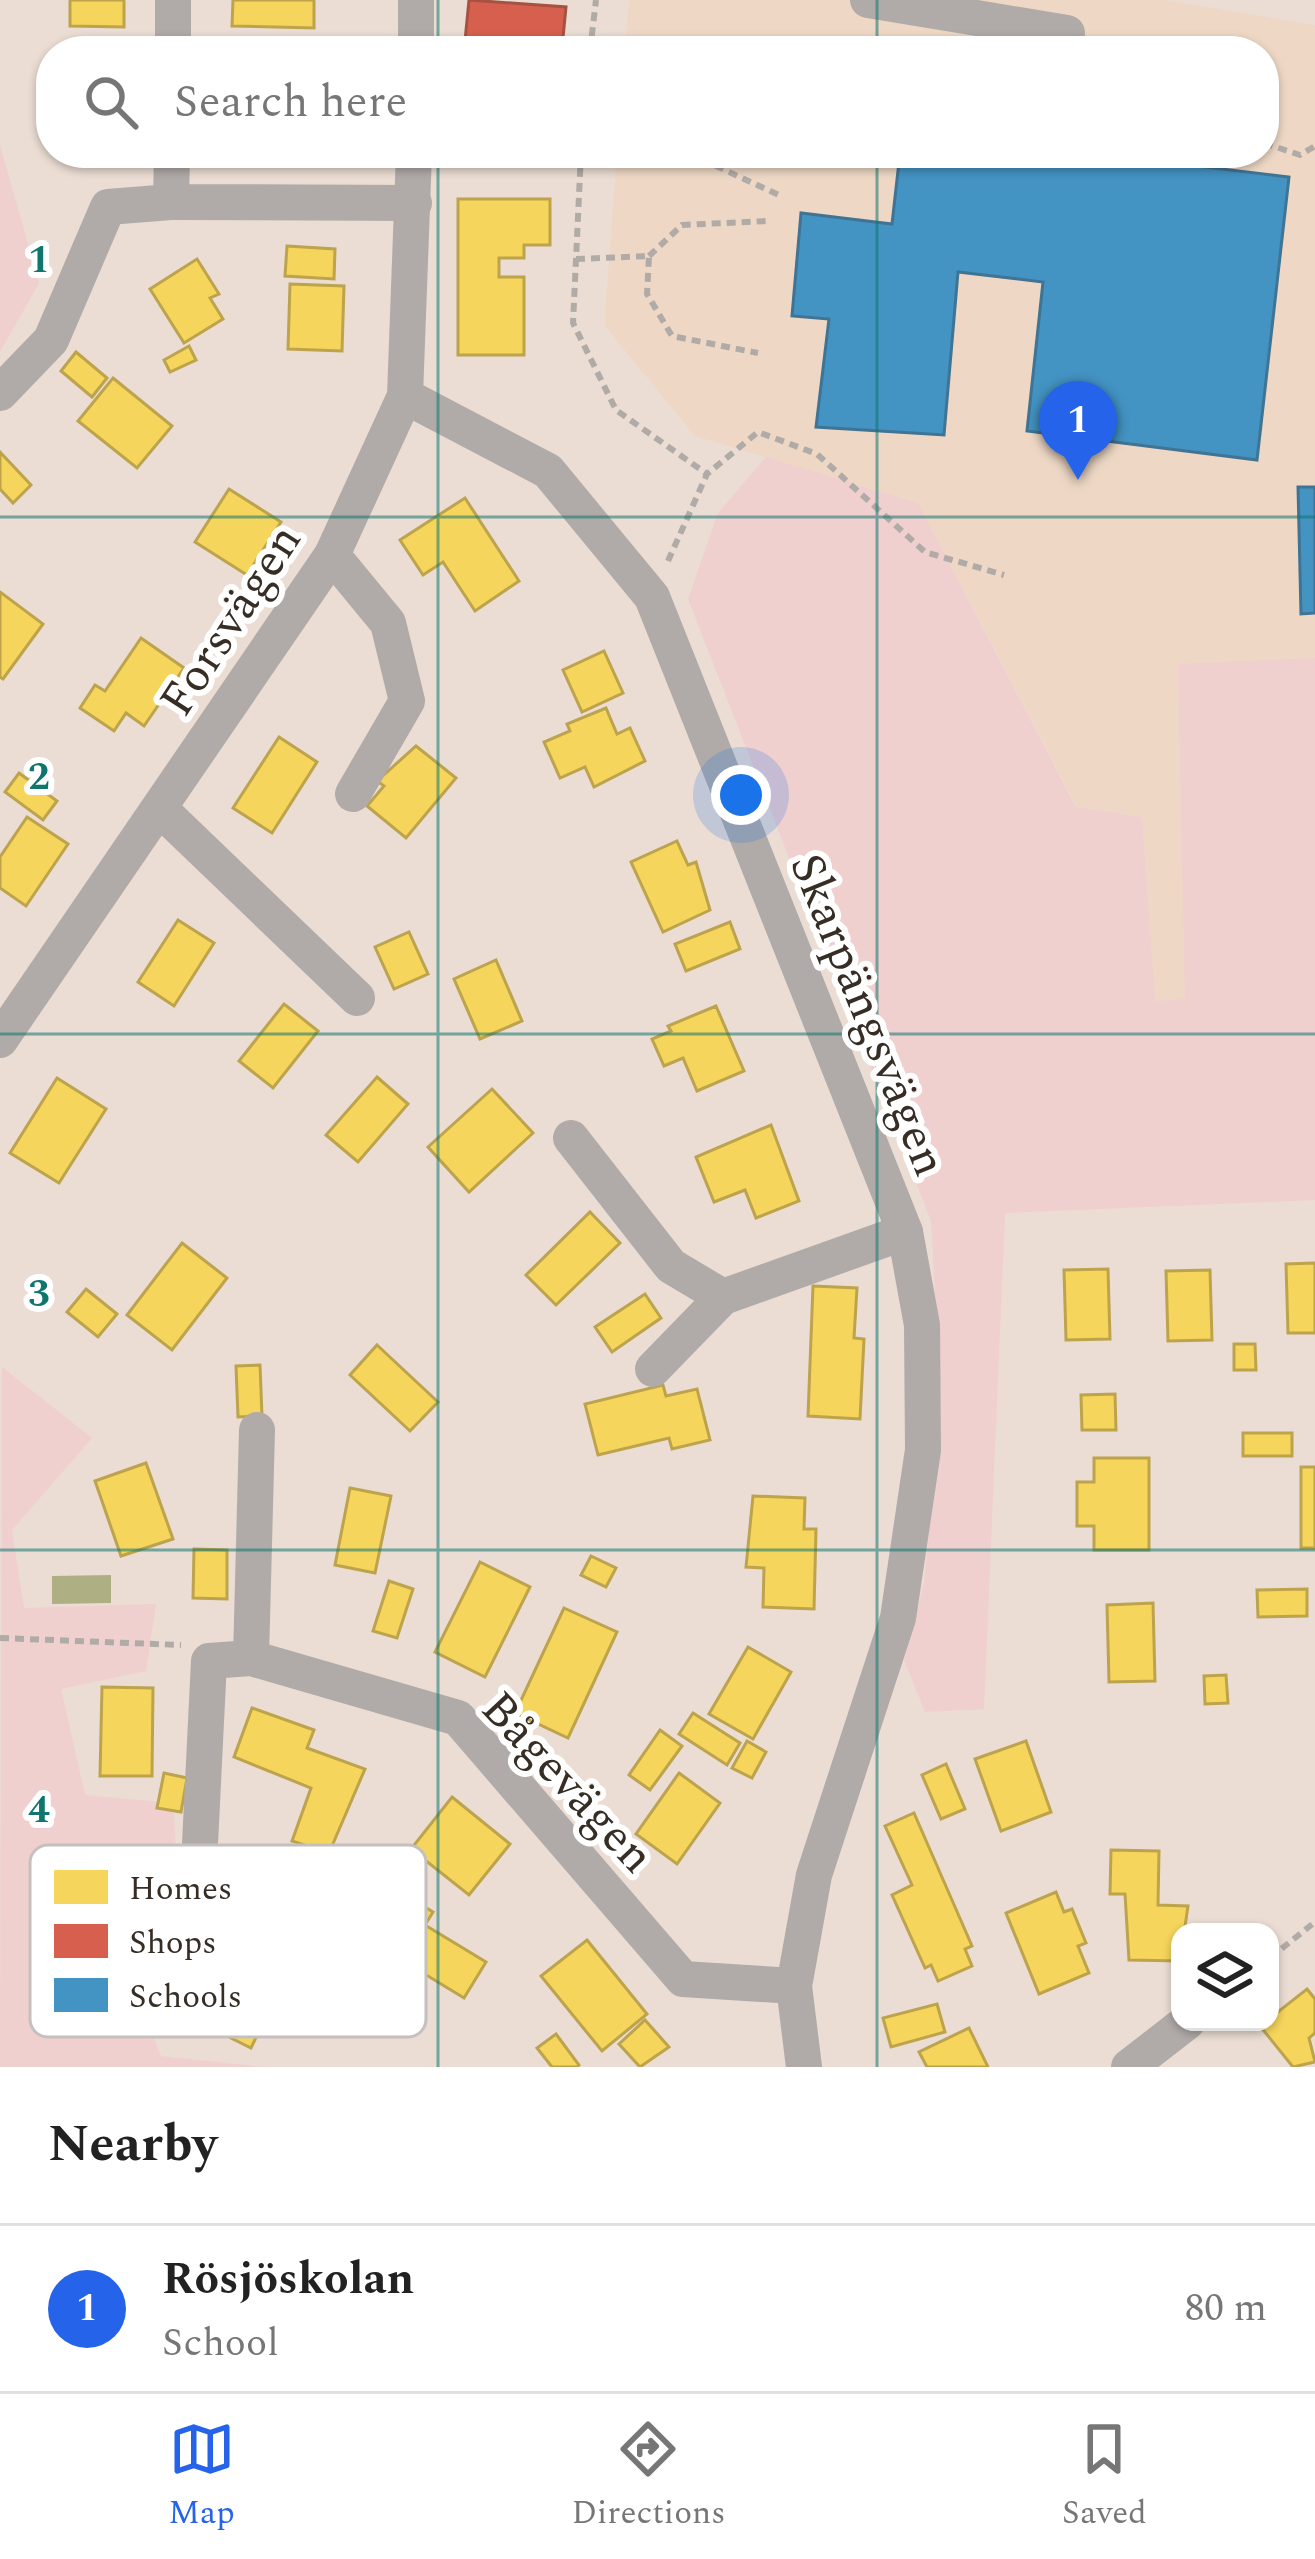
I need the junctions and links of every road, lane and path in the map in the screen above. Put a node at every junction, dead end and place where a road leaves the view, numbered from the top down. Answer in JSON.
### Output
{"nodes":[{"id":1,"x":173,"y":0,"type":"edge"},
{"id":2,"x":416,"y":0,"type":"edge"},
{"id":3,"x":596,"y":0,"type":"edge"},
{"id":4,"x":868,"y":0,"type":"edge"},
{"id":5,"x":1066,"y":32,"type":"dead end"},
{"id":6,"x":172,"y":36,"type":"edge"},
{"id":7,"x":416,"y":36,"type":"edge"},
{"id":8,"x":592,"y":36,"type":"edge"},
{"id":9,"x":1315,"y":146,"type":"edge"},
{"id":10,"x":1279,"y":148,"type":"edge"},
{"id":11,"x":172,"y":168,"type":"edge"},
{"id":12,"x":415,"y":168,"type":"edge"},
{"id":13,"x":580,"y":168,"type":"edge"},
{"id":14,"x":721,"y":168,"type":"edge"},
{"id":15,"x":782,"y":196,"type":"dead end"},
{"id":16,"x":171,"y":202,"type":"junction"},
{"id":17,"x":414,"y":203,"type":"junction"},
{"id":18,"x":767,"y":221,"type":"dead end"},
{"id":19,"x":649,"y":256,"type":"junction"},
{"id":20,"x":576,"y":259,"type":"junction"},
{"id":21,"x":758,"y":353,"type":"dead end"},
{"id":22,"x":0,"y":393,"type":"edge"},
{"id":23,"x":406,"y":396,"type":"junction"},
{"id":24,"x":707,"y":475,"type":"junction"},
{"id":25,"x":332,"y":555,"type":"junction"},
{"id":26,"x":1004,"y":575,"type":"dead end"},
{"id":27,"x":652,"y":597,"type":"junction"},
{"id":28,"x":352,"y":794,"type":"dead end"},
{"id":29,"x":160,"y":809,"type":"junction"},
{"id":30,"x":357,"y":998,"type":"dead end"},
{"id":31,"x":0,"y":1040,"type":"edge"},
{"id":32,"x":572,"y":1138,"type":"dead end"},
{"id":33,"x":905,"y":1232,"type":"junction"},
{"id":34,"x":723,"y":1297,"type":"junction"},
{"id":35,"x":652,"y":1369,"type":"dead end"},
{"id":36,"x":257,"y":1430,"type":"dead end"},
{"id":37,"x":0,"y":1638,"type":"edge"},
{"id":38,"x":251,"y":1658,"type":"junction"},
{"id":39,"x":209,"y":1661,"type":"junction"},
{"id":40,"x":200,"y":1845,"type":"edge"},
{"id":41,"x":1315,"y":1922,"type":"edge"},
{"id":42,"x":1279,"y":1951,"type":"edge"},
{"id":43,"x":794,"y":1986,"type":"junction"},
{"id":44,"x":1175,"y":2031,"type":"edge"},
{"id":45,"x":804,"y":2067,"type":"edge"},
{"id":46,"x":1129,"y":2067,"type":"edge"}],
"edges":[{"from":1,"to":6,"type":"street"},
{"from":2,"to":7,"type":"street"},
{"from":3,"to":8,"type":"path"},
{"from":4,"to":5,"type":"street"},
{"from":9,"to":10,"type":"path"},
{"from":11,"to":16,"type":"street"},
{"from":12,"to":17,"type":"street","name":"Forsvägen"},
{"from":13,"to":20,"type":"path"},
{"from":14,"to":15,"type":"path"},
{"from":16,"to":17,"type":"street"},
{"from":16,"to":22,"type":"street"},
{"from":17,"to":23,"type":"street","name":"Forsvägen"},
{"from":18,"to":19,"type":"path"},
{"from":19,"to":20,"type":"path"},
{"from":19,"to":21,"type":"path"},
{"from":20,"to":24,"type":"path"},
{"from":23,"to":25,"type":"street","name":"Forsvägen"},
{"from":23,"to":27,"type":"street","name":"Skarpängsvägen"},
{"from":24,"to":26,"type":"path"},
{"from":24,"to":27,"type":"path"},
{"from":25,"to":28,"type":"street"},
{"from":25,"to":29,"type":"street","name":"Forsvägen"},
{"from":27,"to":33,"type":"street","name":"Skarpängsvägen"},
{"from":29,"to":30,"type":"street"},
{"from":29,"to":31,"type":"street","name":"Forsvägen"},
{"from":32,"to":34,"type":"street"},
{"from":33,"to":34,"type":"street","name":"Skarpängsvägen"},
{"from":33,"to":43,"type":"street","name":"Skarpängsvägen"},
{"from":34,"to":35,"type":"street","name":"Skarpängsvägen"},
{"from":36,"to":38,"type":"street"},
{"from":37,"to":39,"type":"path"},
{"from":38,"to":39,"type":"street","name":"Bågevägen"},
{"from":38,"to":43,"type":"street","name":"Bågevägen"},
{"from":39,"to":40,"type":"street"},
{"from":41,"to":42,"type":"path"},
{"from":43,"to":45,"type":"street","name":"Skarpängsvägen"},
{"from":44,"to":46,"type":"street"}]}
